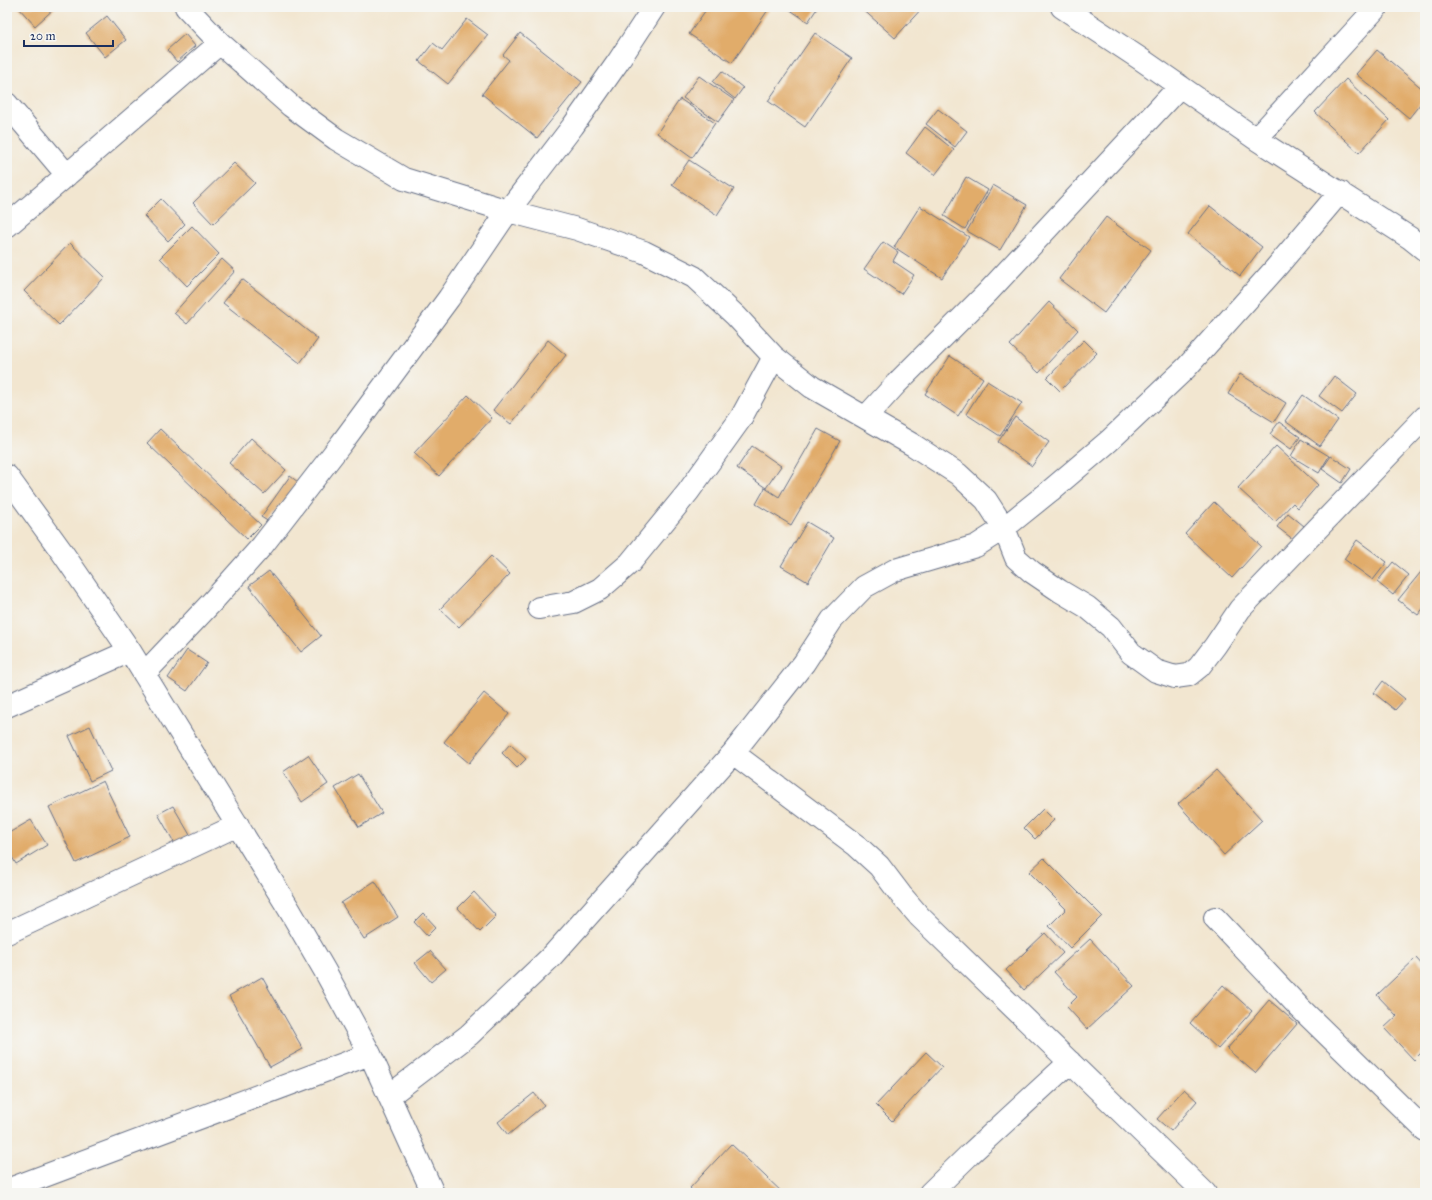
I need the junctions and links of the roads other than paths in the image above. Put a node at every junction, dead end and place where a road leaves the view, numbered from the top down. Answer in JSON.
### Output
{"nodes":[{"id":1,"x":186,"y":7,"type":"edge"},
{"id":2,"x":654,"y":7,"type":"edge"},
{"id":3,"x":1062,"y":7,"type":"edge"},
{"id":4,"x":1377,"y":7,"type":"edge"},
{"id":5,"x":220,"y":43,"type":"junction"},
{"id":6,"x":1180,"y":86,"type":"junction"},
{"id":7,"x":7,"y":104,"type":"edge"},
{"id":8,"x":1256,"y":139,"type":"junction"},
{"id":9,"x":67,"y":175,"type":"junction"},
{"id":10,"x":1340,"y":192,"type":"junction"},
{"id":11,"x":508,"y":211,"type":"junction"},
{"id":12,"x":7,"y":226,"type":"edge"},
{"id":13,"x":1425,"y":250,"type":"edge"},
{"id":14,"x":774,"y":357,"type":"junction"},
{"id":15,"x":866,"y":417,"type":"junction"},
{"id":16,"x":1425,"y":417,"type":"edge"},
{"id":17,"x":7,"y":476,"type":"edge"},
{"id":18,"x":1004,"y":528,"type":"junction"},
{"id":19,"x":539,"y":608,"type":"dead end"},
{"id":20,"x":130,"y":651,"type":"junction"},
{"id":21,"x":144,"y":674,"type":"junction"},
{"id":22,"x":7,"y":706,"type":"edge"},
{"id":23,"x":733,"y":753,"type":"junction"},
{"id":24,"x":238,"y":825,"type":"junction"},
{"id":25,"x":1215,"y":918,"type":"dead end"},
{"id":26,"x":7,"y":933,"type":"edge"},
{"id":27,"x":370,"y":1054,"type":"junction"},
{"id":28,"x":1070,"y":1062,"type":"junction"},
{"id":29,"x":389,"y":1096,"type":"junction"},
{"id":30,"x":1425,"y":1130,"type":"edge"},
{"id":31,"x":7,"y":1190,"type":"edge"},
{"id":32,"x":433,"y":1193,"type":"edge"},
{"id":33,"x":930,"y":1193,"type":"edge"},
{"id":34,"x":1205,"y":1193,"type":"edge"}],
"edges":[{"from":1,"to":5,"type":"street"},
{"from":2,"to":11,"type":"street"},
{"from":3,"to":6,"type":"street"},
{"from":4,"to":8,"type":"street"},
{"from":5,"to":9,"type":"street"},
{"from":5,"to":11,"type":"street"},
{"from":6,"to":8,"type":"street"},
{"from":6,"to":15,"type":"street"},
{"from":7,"to":9,"type":"street"},
{"from":8,"to":10,"type":"street"},
{"from":9,"to":12,"type":"street"},
{"from":10,"to":13,"type":"street"},
{"from":10,"to":18,"type":"street"},
{"from":11,"to":14,"type":"street"},
{"from":11,"to":21,"type":"street"},
{"from":14,"to":15,"type":"street"},
{"from":14,"to":19,"type":"street"},
{"from":15,"to":18,"type":"street"},
{"from":16,"to":18,"type":"street"},
{"from":17,"to":20,"type":"street"},
{"from":18,"to":23,"type":"street"},
{"from":20,"to":21,"type":"street"},
{"from":20,"to":22,"type":"street"},
{"from":21,"to":24,"type":"street"},
{"from":23,"to":28,"type":"street"},
{"from":23,"to":29,"type":"street"},
{"from":24,"to":26,"type":"street"},
{"from":24,"to":27,"type":"street"},
{"from":25,"to":30,"type":"street"},
{"from":27,"to":29,"type":"street"},
{"from":27,"to":31,"type":"street"},
{"from":28,"to":33,"type":"street"},
{"from":28,"to":34,"type":"street"},
{"from":29,"to":32,"type":"street"}]}
